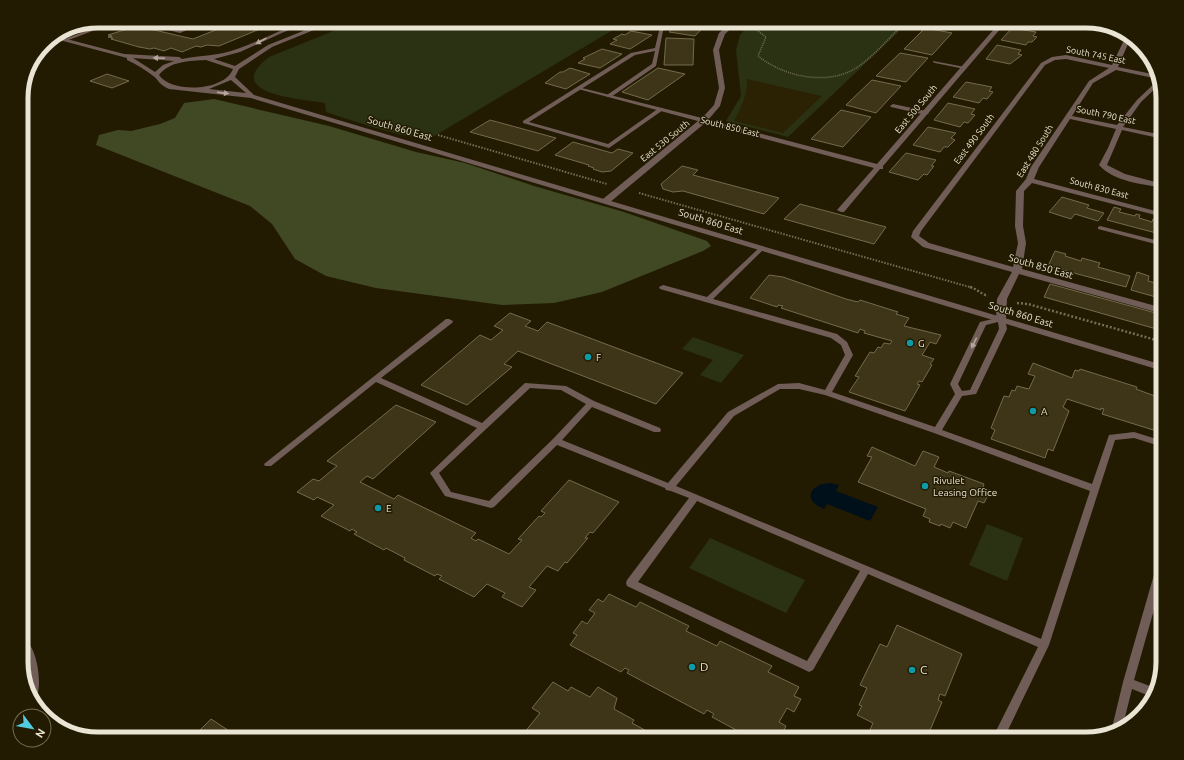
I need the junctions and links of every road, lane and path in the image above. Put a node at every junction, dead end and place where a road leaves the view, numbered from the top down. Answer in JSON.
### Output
{"nodes":[{"id":1,"x":97,"y":28,"type":"edge"},
{"id":2,"x":163,"y":28,"type":"edge"},
{"id":3,"x":189,"y":28,"type":"edge"},
{"id":4,"x":291,"y":28,"type":"edge"},
{"id":5,"x":315,"y":28,"type":"edge"},
{"id":6,"x":663,"y":28,"type":"edge"},
{"id":7,"x":728,"y":28,"type":"edge"},
{"id":8,"x":754,"y":28,"type":"edge"},
{"id":9,"x":899,"y":28,"type":"edge"},
{"id":10,"x":992,"y":28,"type":"edge"},
{"id":11,"x":998,"y":29,"type":"joint"},
{"id":12,"x":61,"y":39,"type":"edge"},
{"id":13,"x":64,"y":40,"type":"junction"},
{"id":14,"x":1127,"y":41,"type":"edge"},
{"id":15,"x":656,"y":49,"type":"junction"},
{"id":16,"x":124,"y":56,"type":"junction"},
{"id":17,"x":206,"y":58,"type":"junction"},
{"id":18,"x":1054,"y":58,"type":"joint"},
{"id":19,"x":195,"y":59,"type":"junction"},
{"id":20,"x":935,"y":62,"type":"dead end"},
{"id":21,"x":236,"y":68,"type":"junction"},
{"id":22,"x":965,"y":68,"type":"junction"},
{"id":23,"x":1114,"y":68,"type":"junction"},
{"id":24,"x":156,"y":75,"type":"junction"},
{"id":25,"x":1153,"y":76,"type":"edge"},
{"id":26,"x":232,"y":78,"type":"junction"},
{"id":27,"x":1155,"y":86,"type":"edge"},
{"id":28,"x":580,"y":88,"type":"junction"},
{"id":29,"x":195,"y":89,"type":"junction"},
{"id":30,"x":252,"y":96,"type":"junction"},
{"id":31,"x":609,"y":96,"type":"junction"},
{"id":32,"x":893,"y":106,"type":"dead end"},
{"id":33,"x":661,"y":109,"type":"junction"},
{"id":34,"x":926,"y":113,"type":"junction"},
{"id":35,"x":1068,"y":117,"type":"junction"},
{"id":36,"x":704,"y":120,"type":"junction"},
{"id":37,"x":1119,"y":128,"type":"junction"},
{"id":38,"x":438,"y":135,"type":"dead end"},
{"id":39,"x":1156,"y":136,"type":"edge"},
{"id":40,"x":880,"y":167,"type":"junction"},
{"id":41,"x":1030,"y":180,"type":"junction"},
{"id":42,"x":608,"y":184,"type":"dead end"},
{"id":43,"x":1156,"y":184,"type":"edge"},
{"id":44,"x":639,"y":193,"type":"dead end"},
{"id":45,"x":606,"y":201,"type":"junction"},
{"id":46,"x":841,"y":210,"type":"dead end"},
{"id":47,"x":1156,"y":213,"type":"edge"},
{"id":48,"x":1100,"y":228,"type":"dead end"},
{"id":49,"x":915,"y":237,"type":"joint"},
{"id":50,"x":1156,"y":242,"type":"edge"},
{"id":51,"x":762,"y":248,"type":"junction"},
{"id":52,"x":1017,"y":270,"type":"junction"},
{"id":53,"x":663,"y":287,"type":"dead end"},
{"id":54,"x":982,"y":294,"type":"dead end"},
{"id":55,"x":708,"y":300,"type":"junction"},
{"id":56,"x":1019,"y":303,"type":"dead end"},
{"id":57,"x":1156,"y":309,"type":"edge"},
{"id":58,"x":1001,"y":320,"type":"junction"},
{"id":59,"x":449,"y":321,"type":"dead end"},
{"id":60,"x":1156,"y":340,"type":"edge"},
{"id":61,"x":1156,"y":366,"type":"edge"},
{"id":62,"x":375,"y":379,"type":"junction"},
{"id":63,"x":827,"y":393,"type":"junction"},
{"id":64,"x":958,"y":394,"type":"junction"},
{"id":65,"x":591,"y":403,"type":"junction"},
{"id":66,"x":483,"y":427,"type":"junction"},
{"id":67,"x":657,"y":430,"type":"dead end"},
{"id":68,"x":937,"y":430,"type":"junction"},
{"id":69,"x":556,"y":441,"type":"junction"},
{"id":70,"x":1156,"y":442,"type":"edge"},
{"id":71,"x":268,"y":464,"type":"dead end"},
{"id":72,"x":669,"y":488,"type":"junction"},
{"id":73,"x":1095,"y":489,"type":"junction"},
{"id":74,"x":695,"y":497,"type":"junction"},
{"id":75,"x":866,"y":569,"type":"junction"},
{"id":76,"x":1156,"y":585,"type":"edge"},
{"id":77,"x":1044,"y":645,"type":"junction"},
{"id":78,"x":28,"y":654,"type":"edge"},
{"id":79,"x":1128,"y":682,"type":"junction"},
{"id":80,"x":31,"y":684,"type":"edge"},
{"id":81,"x":1150,"y":691,"type":"edge"},
{"id":82,"x":1118,"y":725,"type":"edge"},
{"id":83,"x":1001,"y":732,"type":"edge"}],
"edges":[{"from":1,"to":13,"type":"lane"},
{"from":2,"to":3,"type":"lane"},
{"from":4,"to":17,"type":"street","one_way":true},
{"from":5,"to":21,"type":"street"},
{"from":6,"to":15,"type":"lane"},
{"from":7,"to":36,"type":"street","name":"East 530 South"},
{"from":8,"to":9,"type":"path"},
{"from":10,"to":11,"type":"lane"},
{"from":11,"to":22,"type":"street","name":"East 500 South"},
{"from":12,"to":13,"type":"street"},
{"from":13,"to":16,"type":"street"},
{"from":14,"to":23,"type":"street"},
{"from":15,"to":28,"type":"lane"},
{"from":15,"to":31,"type":"lane"},
{"from":19,"to":16,"type":"street","one_way":true},
{"from":16,"to":24,"type":"street"},
{"from":17,"to":19,"type":"street"},
{"from":17,"to":21,"type":"street"},
{"from":18,"to":23,"type":"street","name":"South 745 East"},
{"from":18,"to":49,"type":"street","name":"East 490 South"},
{"from":19,"to":24,"type":"street"},
{"from":20,"to":22,"type":"lane"},
{"from":21,"to":26,"type":"street"},
{"from":22,"to":34,"type":"street","name":"East 500 South"},
{"from":23,"to":25,"type":"street","name":"South 745 East"},
{"from":23,"to":35,"type":"street","name":"East 480 South"},
{"from":24,"to":29,"type":"street","name":"South 860 East"},
{"from":26,"to":29,"type":"street"},
{"from":26,"to":30,"type":"street","name":"South 860 East"},
{"from":27,"to":37,"type":"street"},
{"from":28,"to":31,"type":"street","name":"South 850 East"},
{"from":28,"to":33,"type":"lane"},
{"from":29,"to":30,"type":"street","name":"South 860 East","one_way":true},
{"from":30,"to":45,"type":"street","name":"South 860 East"},
{"from":31,"to":33,"type":"street","name":"South 850 East"},
{"from":32,"to":34,"type":"lane"},
{"from":33,"to":36,"type":"street","name":"South 850 East"},
{"from":34,"to":40,"type":"street","name":"East 500 South"},
{"from":35,"to":37,"type":"street","name":"South 790 East"},
{"from":35,"to":41,"type":"street","name":"East 480 South"},
{"from":36,"to":40,"type":"street","name":"South 850 East"},
{"from":36,"to":45,"type":"street","name":"East 530 South"},
{"from":37,"to":39,"type":"street","name":"South 790 East"},
{"from":37,"to":43,"type":"street"},
{"from":38,"to":42,"type":"path"},
{"from":40,"to":46,"type":"street","name":"East 500 South"},
{"from":41,"to":47,"type":"street","name":"South 830 East"},
{"from":41,"to":52,"type":"street","name":"East 480 South"},
{"from":44,"to":54,"type":"path"},
{"from":45,"to":51,"type":"street","name":"South 860 East"},
{"from":48,"to":50,"type":"lane"},
{"from":49,"to":52,"type":"street","name":"South 850 East"},
{"from":51,"to":55,"type":"lane"},
{"from":51,"to":58,"type":"street","name":"South 860 East"},
{"from":52,"to":57,"type":"street","name":"South 850 East"},
{"from":52,"to":58,"type":"street","name":"East 480 South"},
{"from":53,"to":55,"type":"lane"},
{"from":55,"to":63,"type":"lane"},
{"from":56,"to":60,"type":"path"},
{"from":58,"to":61,"type":"street","name":"South 860 East"},
{"from":58,"to":64,"type":"lane"},
{"from":58,"to":64,"type":"lane","one_way":true},
{"from":59,"to":62,"type":"lane"},
{"from":62,"to":66,"type":"lane"},
{"from":62,"to":71,"type":"lane"},
{"from":63,"to":68,"type":"lane"},
{"from":63,"to":72,"type":"lane"},
{"from":64,"to":68,"type":"lane"},
{"from":65,"to":66,"type":"lane"},
{"from":65,"to":67,"type":"lane"},
{"from":65,"to":69,"type":"lane"},
{"from":66,"to":69,"type":"lane"},
{"from":68,"to":73,"type":"lane"},
{"from":69,"to":72,"type":"lane"},
{"from":70,"to":73,"type":"lane"},
{"from":72,"to":74,"type":"lane"},
{"from":73,"to":77,"type":"lane"},
{"from":74,"to":75,"type":"lane"},
{"from":74,"to":75,"type":"lane"},
{"from":75,"to":77,"type":"lane"},
{"from":76,"to":79,"type":"lane"},
{"from":77,"to":83,"type":"lane"},
{"from":78,"to":80,"type":"street"},
{"from":79,"to":81,"type":"lane"},
{"from":79,"to":82,"type":"lane"}]}
